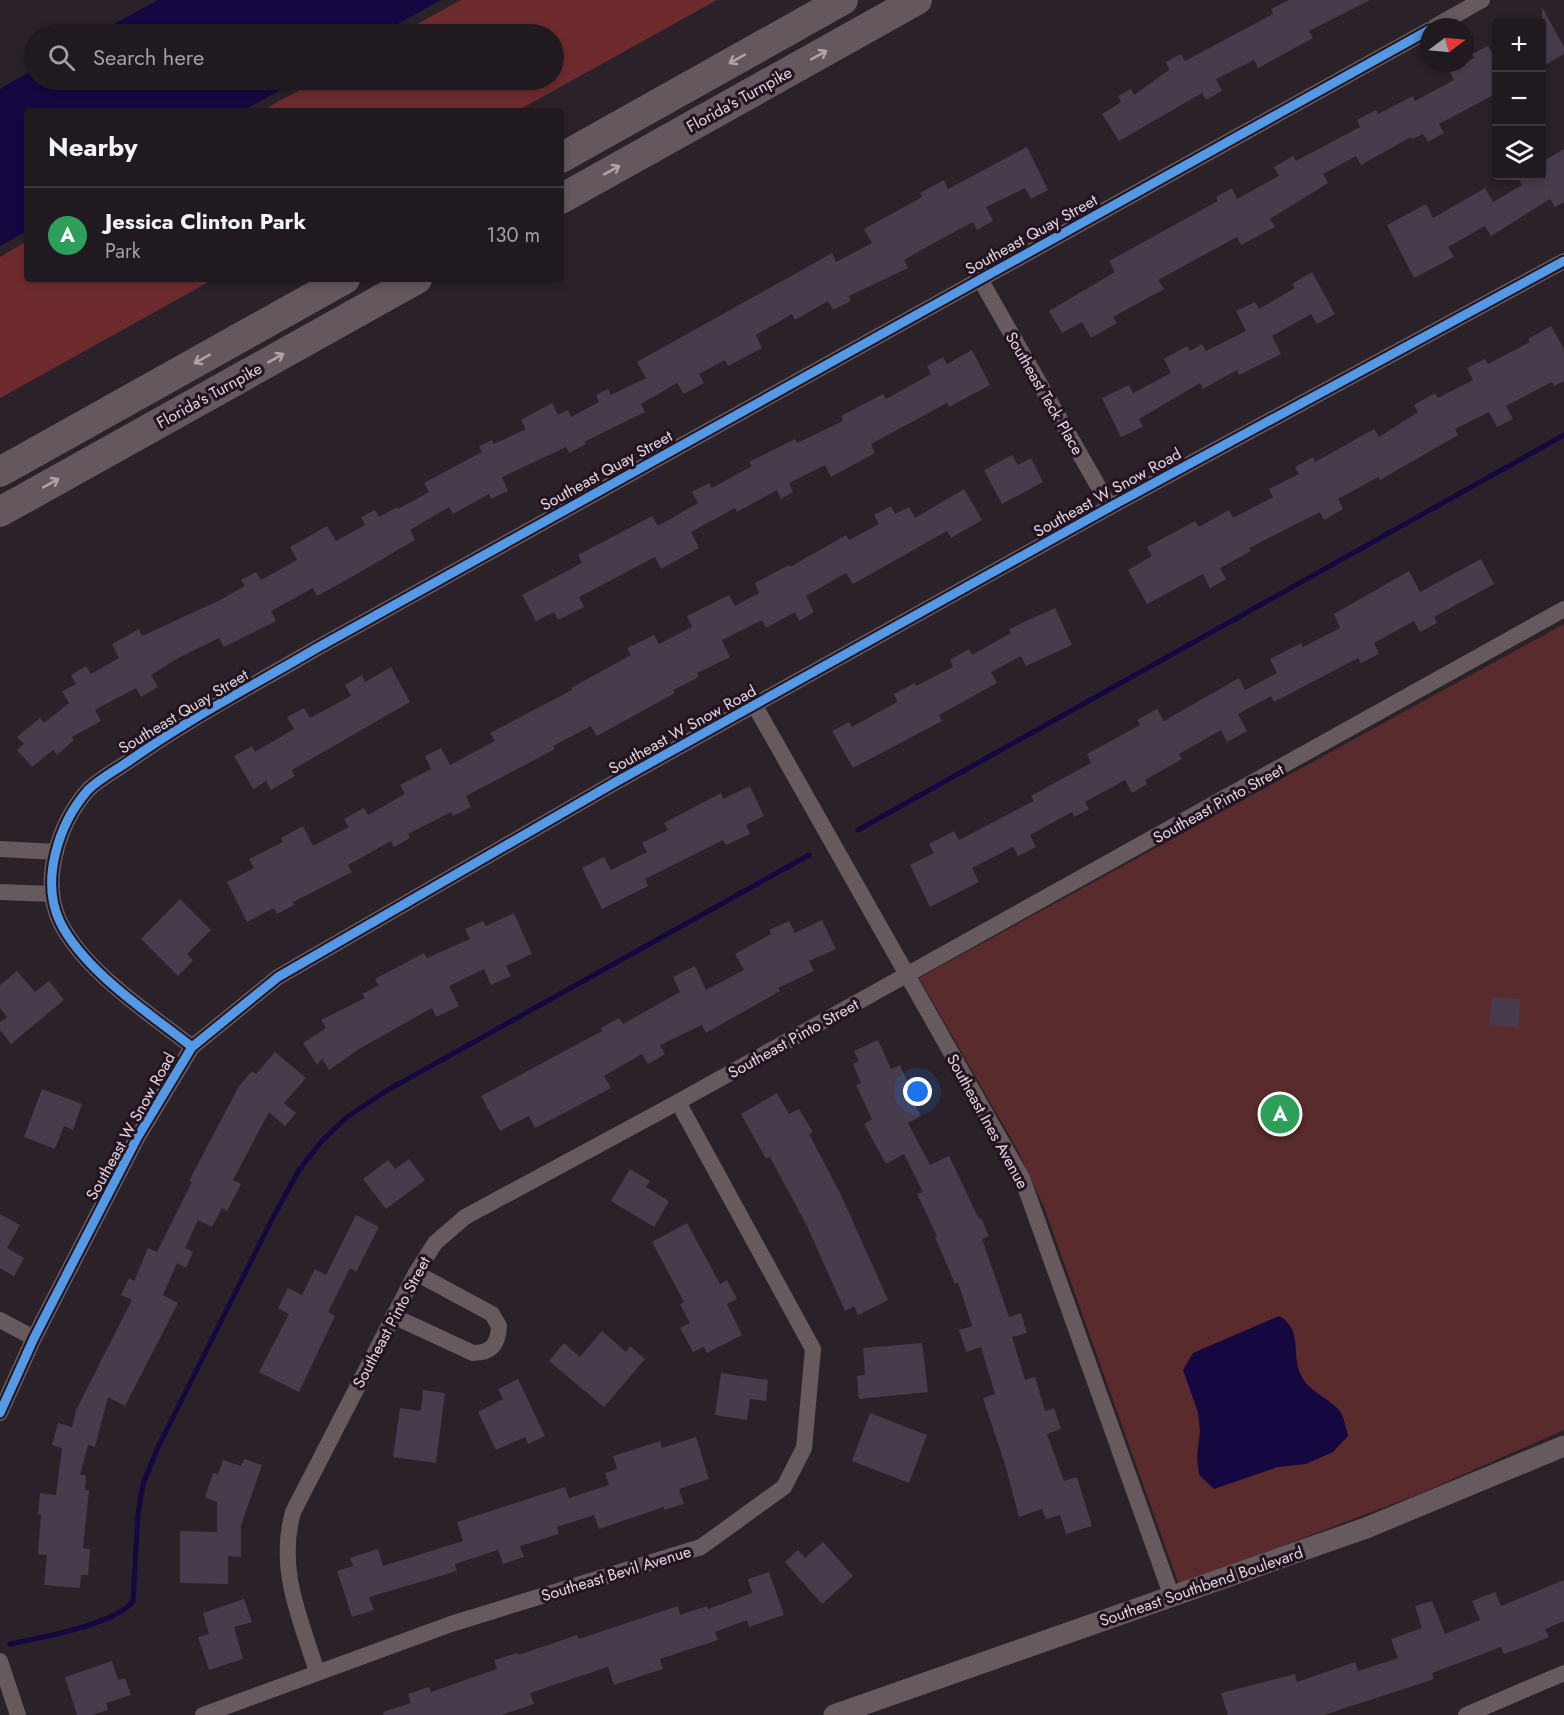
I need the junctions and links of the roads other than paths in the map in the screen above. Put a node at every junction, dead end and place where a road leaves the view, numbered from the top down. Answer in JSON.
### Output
{"nodes":[{"id":1,"x":843,"y":0,"type":"edge"},
{"id":2,"x":917,"y":0,"type":"edge"},
{"id":3,"x":1482,"y":0,"type":"edge"},
{"id":4,"x":1450,"y":18,"type":"edge"},
{"id":5,"x":1420,"y":35,"type":"edge"},
{"id":6,"x":564,"y":156,"type":"edge"},
{"id":7,"x":564,"y":197,"type":"edge"},
{"id":8,"x":1564,"y":261,"type":"edge"},
{"id":9,"x":980,"y":279,"type":"junction"},
{"id":10,"x":340,"y":282,"type":"edge"},
{"id":11,"x":412,"y":282,"type":"edge"},
{"id":12,"x":0,"y":472,"type":"edge"},
{"id":13,"x":1110,"y":507,"type":"junction"},
{"id":14,"x":0,"y":512,"type":"edge"},
{"id":15,"x":1564,"y":609,"type":"edge"},
{"id":16,"x":755,"y":706,"type":"junction"},
{"id":17,"x":0,"y":849,"type":"edge"},
{"id":18,"x":56,"y":852,"type":"junction"},
{"id":19,"x":0,"y":892,"type":"edge"},
{"id":20,"x":52,"y":894,"type":"junction"},
{"id":21,"x":906,"y":975,"type":"junction"},
{"id":22,"x":192,"y":1047,"type":"junction"},
{"id":23,"x":678,"y":1102,"type":"junction"},
{"id":24,"x":416,"y":1273,"type":"junction"},
{"id":25,"x":393,"y":1316,"type":"junction"},
{"id":26,"x":0,"y":1320,"type":"edge"},
{"id":27,"x":34,"y":1338,"type":"junction"},
{"id":28,"x":0,"y":1413,"type":"edge"},
{"id":29,"x":1564,"y":1446,"type":"edge"},
{"id":30,"x":1172,"y":1597,"type":"junction"},
{"id":31,"x":0,"y":1661,"type":"edge"},
{"id":32,"x":317,"y":1672,"type":"junction"},
{"id":33,"x":1564,"y":1673,"type":"edge"},
{"id":34,"x":18,"y":1715,"type":"edge"},
{"id":35,"x":203,"y":1715,"type":"edge"},
{"id":36,"x":834,"y":1715,"type":"edge"},
{"id":37,"x":1466,"y":1715,"type":"edge"}],
"edges":[{"from":1,"to":6,"type":"highway","one_way":true},
{"from":7,"to":2,"type":"highway","name":"Florida's Turnpike","one_way":true},
{"from":3,"to":4,"type":"street"},
{"from":5,"to":9,"type":"street","name":"Southeast Quay Street"},
{"from":8,"to":13,"type":"street","name":"Southeast W Snow Road"},
{"from":9,"to":13,"type":"street","name":"Southeast Teck Place"},
{"from":9,"to":18,"type":"street","name":"Southeast Quay Street"},
{"from":10,"to":12,"type":"highway","one_way":true},
{"from":14,"to":11,"type":"highway","name":"Florida's Turnpike","one_way":true},
{"from":13,"to":16,"type":"street","name":"Southeast W Snow Road"},
{"from":15,"to":21,"type":"street","name":"Southeast Pinto Street"},
{"from":16,"to":21,"type":"street","name":"Southeast Ines Avenue"},
{"from":16,"to":22,"type":"street","name":"Southeast W Snow Road"},
{"from":17,"to":18,"type":"street"},
{"from":18,"to":20,"type":"street","name":"Southeast Quay Street"},
{"from":19,"to":20,"type":"street"},
{"from":20,"to":22,"type":"street","name":"Southeast Quay Street"},
{"from":21,"to":23,"type":"street","name":"Southeast Pinto Street"},
{"from":21,"to":30,"type":"street","name":"Southeast Ines Avenue"},
{"from":22,"to":27,"type":"street","name":"Southeast W Snow Road"},
{"from":23,"to":24,"type":"street","name":"Southeast Pinto Street"},
{"from":23,"to":32,"type":"street","name":"Southeast Bevil Avenue"},
{"from":24,"to":25,"type":"street","name":"Southeast Pinto Street"},
{"from":24,"to":25,"type":"street"},
{"from":25,"to":32,"type":"street","name":"Southeast Pinto Street"},
{"from":26,"to":27,"type":"street"},
{"from":27,"to":28,"type":"street","name":"Southeast W Snow Road"},
{"from":29,"to":30,"type":"street","name":"Southeast Southbend Boulevard"},
{"from":30,"to":36,"type":"street","name":"Southeast Southbend Boulevard"},
{"from":31,"to":34,"type":"street"},
{"from":32,"to":35,"type":"street","name":"Southeast Bevil Avenue"},
{"from":33,"to":37,"type":"street"}]}
